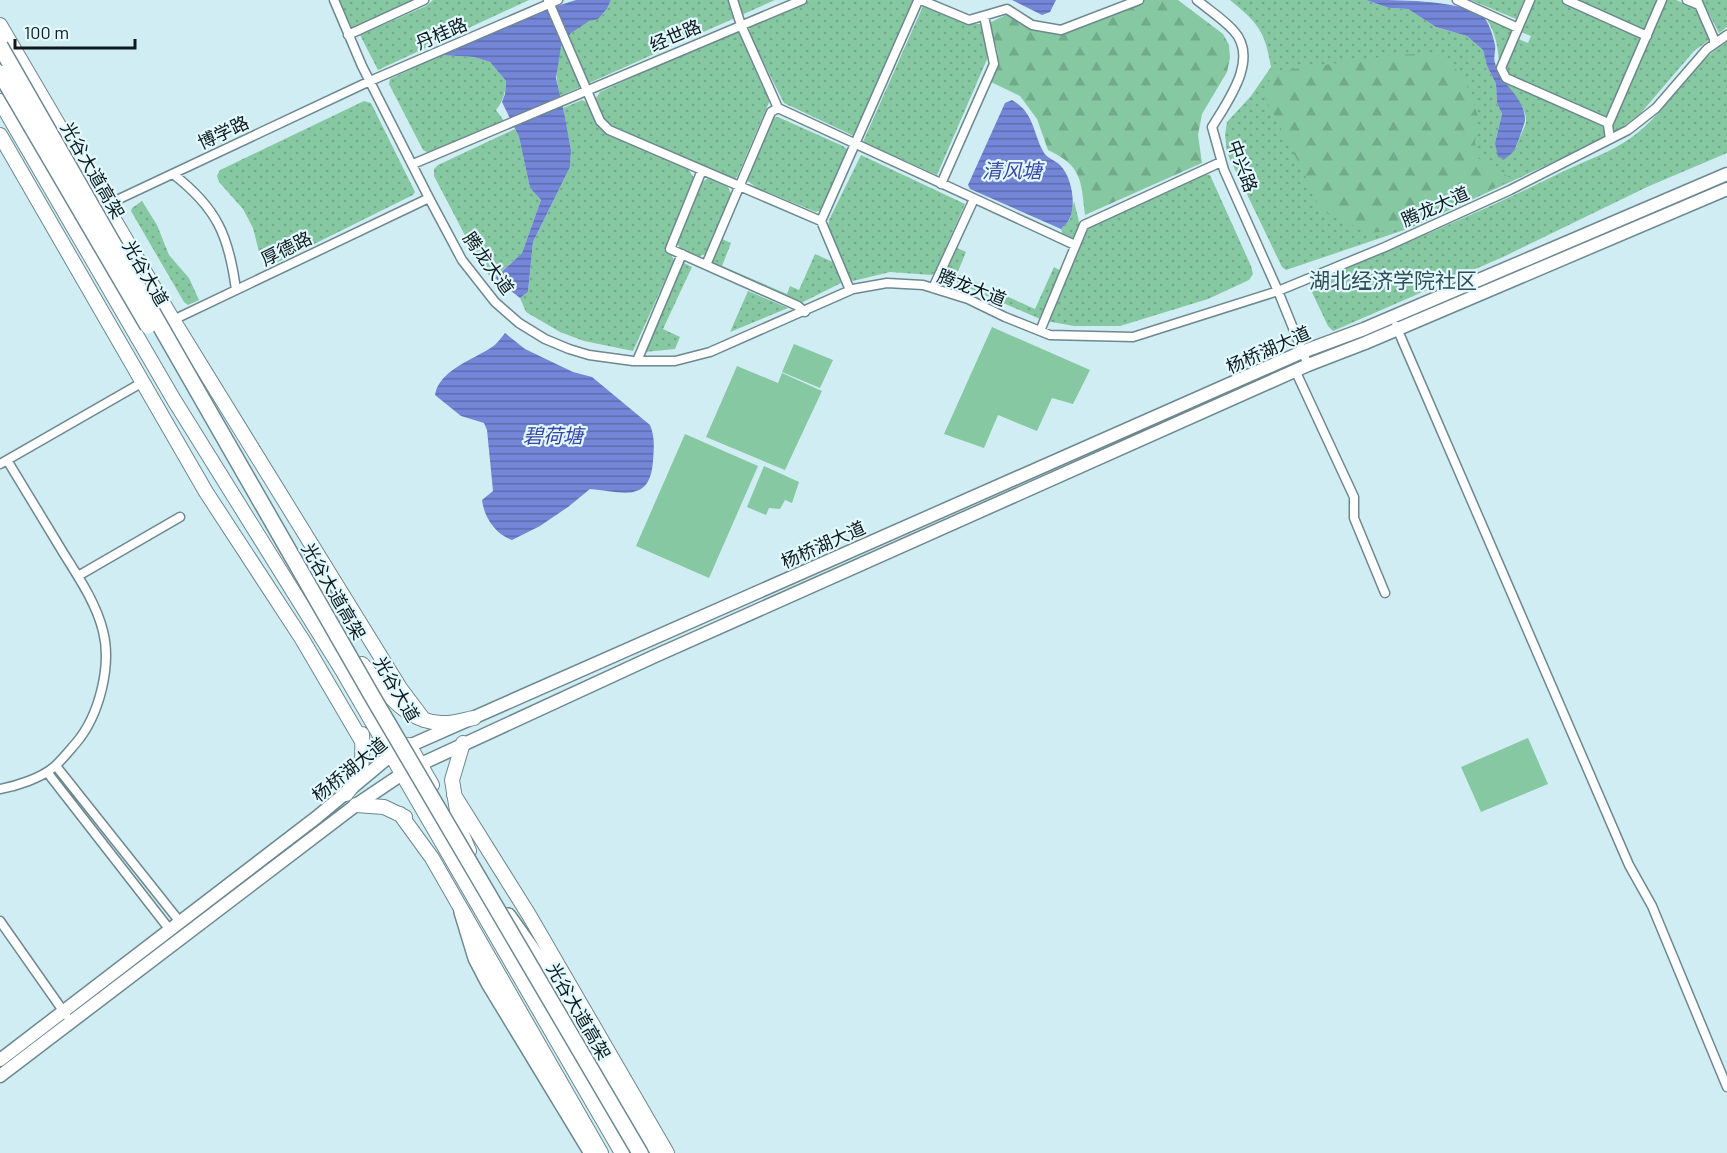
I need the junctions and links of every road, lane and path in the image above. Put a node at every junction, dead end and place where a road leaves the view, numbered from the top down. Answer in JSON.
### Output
{"nodes":[{"id":1,"x":334,"y":0,"type":"edge"},
{"id":2,"x":424,"y":0,"type":"edge"},
{"id":3,"x":733,"y":0,"type":"edge"},
{"id":4,"x":802,"y":0,"type":"edge"},
{"id":5,"x":921,"y":0,"type":"edge"},
{"id":6,"x":1139,"y":0,"type":"edge"},
{"id":7,"x":1197,"y":0,"type":"edge"},
{"id":8,"x":1457,"y":0,"type":"edge"},
{"id":9,"x":1530,"y":0,"type":"edge"},
{"id":10,"x":1567,"y":0,"type":"edge"},
{"id":11,"x":1662,"y":0,"type":"edge"},
{"id":12,"x":1688,"y":0,"type":"edge"},
{"id":13,"x":552,"y":3,"type":"edge"},
{"id":14,"x":1698,"y":3,"type":"edge"},
{"id":15,"x":984,"y":16,"type":"junction"},
{"id":16,"x":0,"y":25,"type":"edge"},
{"id":17,"x":741,"y":25,"type":"junction"},
{"id":18,"x":1518,"y":28,"type":"junction"},
{"id":19,"x":348,"y":35,"type":"junction"},
{"id":20,"x":1727,"y":35,"type":"edge"},
{"id":21,"x":1647,"y":36,"type":"junction"},
{"id":22,"x":1714,"y":44,"type":"junction"},
{"id":23,"x":0,"y":46,"type":"edge"},
{"id":24,"x":0,"y":61,"type":"edge"},
{"id":25,"x":0,"y":73,"type":"edge"},
{"id":26,"x":370,"y":81,"type":"junction"},
{"id":27,"x":586,"y":92,"type":"junction"},
{"id":28,"x":0,"y":101,"type":"edge"},
{"id":29,"x":778,"y":108,"type":"junction"},
{"id":30,"x":1608,"y":123,"type":"junction"},
{"id":31,"x":0,"y":135,"type":"edge"},
{"id":32,"x":1611,"y":138,"type":"junction"},
{"id":33,"x":855,"y":145,"type":"junction"},
{"id":34,"x":1221,"y":162,"type":"junction"},
{"id":35,"x":413,"y":164,"type":"junction"},
{"id":36,"x":702,"y":170,"type":"junction"},
{"id":37,"x":173,"y":174,"type":"junction"},
{"id":38,"x":1727,"y":174,"type":"edge"},
{"id":39,"x":941,"y":184,"type":"junction"},
{"id":40,"x":740,"y":186,"type":"junction"},
{"id":41,"x":1727,"y":189,"type":"edge"},
{"id":42,"x":429,"y":198,"type":"junction"},
{"id":43,"x":974,"y":198,"type":"junction"},
{"id":44,"x":106,"y":205,"type":"junction"},
{"id":45,"x":90,"y":212,"type":"junction"},
{"id":46,"x":821,"y":220,"type":"junction"},
{"id":47,"x":1075,"y":245,"type":"junction"},
{"id":48,"x":682,"y":254,"type":"junction"},
{"id":49,"x":706,"y":265,"type":"junction"},
{"id":50,"x":933,"y":288,"type":"junction"},
{"id":51,"x":236,"y":290,"type":"junction"},
{"id":52,"x":850,"y":290,"type":"junction"},
{"id":53,"x":1278,"y":291,"type":"junction"},
{"id":54,"x":805,"y":312,"type":"junction"},
{"id":55,"x":1391,"y":317,"type":"junction"},
{"id":56,"x":173,"y":320,"type":"junction"},
{"id":57,"x":157,"y":327,"type":"junction"},
{"id":58,"x":1397,"y":329,"type":"junction"},
{"id":59,"x":1040,"y":331,"type":"junction"},
{"id":60,"x":1302,"y":352,"type":"junction"},
{"id":61,"x":636,"y":361,"type":"junction"},
{"id":62,"x":1308,"y":365,"type":"junction"},
{"id":63,"x":1295,"y":370,"type":"junction"},
{"id":64,"x":143,"y":382,"type":"junction"},
{"id":65,"x":4,"y":462,"type":"edge"},
{"id":66,"x":201,"y":482,"type":"junction"},
{"id":67,"x":180,"y":517,"type":"dead end"},
{"id":68,"x":303,"y":530,"type":"junction"},
{"id":69,"x":277,"y":565,"type":"junction"},
{"id":70,"x":78,"y":576,"type":"junction"},
{"id":71,"x":1385,"y":593,"type":"dead end"},
{"id":72,"x":327,"y":605,"type":"junction"},
{"id":73,"x":362,"y":664,"type":"junction"},
{"id":74,"x":342,"y":670,"type":"junction"},
{"id":75,"x":474,"y":718,"type":"junction"},
{"id":76,"x":424,"y":720,"type":"junction"},
{"id":77,"x":363,"y":743,"type":"junction"},
{"id":78,"x":463,"y":743,"type":"junction"},
{"id":79,"x":409,"y":746,"type":"junction"},
{"id":80,"x":391,"y":755,"type":"junction"},
{"id":81,"x":421,"y":764,"type":"junction"},
{"id":82,"x":56,"y":766,"type":"junction"},
{"id":83,"x":47,"y":772,"type":"junction"},
{"id":84,"x":402,"y":774,"type":"junction"},
{"id":85,"x":0,"y":789,"type":"edge"},
{"id":86,"x":346,"y":794,"type":"junction"},
{"id":87,"x":454,"y":795,"type":"junction"},
{"id":88,"x":356,"y":805,"type":"junction"},
{"id":89,"x":400,"y":814,"type":"junction"},
{"id":90,"x":448,"y":853,"type":"junction"},
{"id":91,"x":471,"y":856,"type":"junction"},
{"id":92,"x":502,"y":909,"type":"junction"},
{"id":93,"x":481,"y":910,"type":"junction"},
{"id":94,"x":462,"y":912,"type":"junction"},
{"id":95,"x":0,"y":921,"type":"edge"},
{"id":96,"x":180,"y":922,"type":"junction"},
{"id":97,"x":170,"y":930,"type":"junction"},
{"id":98,"x":509,"y":995,"type":"junction"},
{"id":99,"x":64,"y":1011,"type":"junction"},
{"id":100,"x":70,"y":1023,"type":"junction"},
{"id":101,"x":0,"y":1060,"type":"edge"},
{"id":102,"x":0,"y":1076,"type":"edge"},
{"id":103,"x":1727,"y":1087,"type":"edge"},
{"id":104,"x":592,"y":1153,"type":"edge"},
{"id":105,"x":601,"y":1153,"type":"edge"},
{"id":106,"x":622,"y":1153,"type":"edge"},
{"id":107,"x":632,"y":1153,"type":"edge"},
{"id":108,"x":640,"y":1153,"type":"edge"},
{"id":109,"x":647,"y":1153,"type":"edge"},
{"id":110,"x":659,"y":1153,"type":"edge"},
{"id":111,"x":667,"y":1153,"type":"edge"}],
"edges":[{"from":1,"to":19,"type":"street","name":"腾龙大道"},
{"from":2,"to":19,"type":"street"},
{"from":3,"to":17,"type":"street"},
{"from":4,"to":17,"type":"street","name":"经世路"},
{"from":5,"to":15,"type":"street"},
{"from":5,"to":33,"type":"street"},
{"from":6,"to":15,"type":"street"},
{"from":7,"to":34,"type":"street","name":"中兴路"},
{"from":8,"to":18,"type":"street"},
{"from":9,"to":18,"type":"street"},
{"from":10,"to":21,"type":"street"},
{"from":11,"to":21,"type":"street"},
{"from":12,"to":14,"type":"street"},
{"from":13,"to":26,"type":"street","name":"丹桂路"},
{"from":13,"to":27,"type":"street"},
{"from":14,"to":22,"type":"street"},
{"from":15,"to":39,"type":"street"},
{"from":16,"to":44,"type":"main road"},
{"from":17,"to":27,"type":"street","name":"经世路"},
{"from":17,"to":29,"type":"street"},
{"from":18,"to":30,"type":"street"},
{"from":19,"to":26,"type":"street","name":"腾龙大道"},
{"from":20,"to":22,"type":"street","name":"腾龙大道"},
{"from":21,"to":30,"type":"street"},
{"from":22,"to":32,"type":"street","name":"腾龙大道"},
{"from":23,"to":108,"type":"highway","name":"光谷大道高架","bridge":true},
{"from":24,"to":45,"type":"main road","name":"光谷大道"},
{"from":25,"to":107,"type":"highway","name":"光谷大道高架","bridge":true},
{"from":26,"to":35,"type":"street","name":"腾龙大道"},
{"from":26,"to":37,"type":"street","name":"博学路"},
{"from":27,"to":35,"type":"street","name":"经世路"},
{"from":27,"to":36,"type":"street"},
{"from":28,"to":69,"type":"main road"},
{"from":29,"to":33,"type":"street"},
{"from":29,"to":40,"type":"street"},
{"from":30,"to":32,"type":"street"},
{"from":31,"to":64,"type":"main road"},
{"from":32,"to":53,"type":"street","name":"腾龙大道"},
{"from":33,"to":39,"type":"street"},
{"from":33,"to":46,"type":"street"},
{"from":34,"to":47,"type":"street"},
{"from":34,"to":53,"type":"street","name":"中兴路"},
{"from":35,"to":42,"type":"street","name":"腾龙大道"},
{"from":36,"to":40,"type":"street"},
{"from":36,"to":48,"type":"street"},
{"from":37,"to":44,"type":"street","name":"博学路"},
{"from":37,"to":51,"type":"street"},
{"from":38,"to":55,"type":"main road","name":"杨桥湖大道"},
{"from":39,"to":43,"type":"street"},
{"from":40,"to":46,"type":"street"},
{"from":40,"to":49,"type":"street"},
{"from":41,"to":58,"type":"main road","name":"杨桥湖大道"},
{"from":42,"to":51,"type":"street","name":"厚德路"},
{"from":42,"to":61,"type":"street","name":"腾龙大道"},
{"from":43,"to":47,"type":"street"},
{"from":43,"to":50,"type":"street"},
{"from":44,"to":45,"type":"street","name":"博学路"},
{"from":44,"to":56,"type":"main road"},
{"from":45,"to":57,"type":"main road","name":"光谷大道"},
{"from":46,"to":52,"type":"street"},
{"from":47,"to":59,"type":"street"},
{"from":48,"to":49,"type":"street"},
{"from":48,"to":61,"type":"street"},
{"from":49,"to":54,"type":"street"},
{"from":50,"to":52,"type":"street","name":"腾龙大道"},
{"from":50,"to":59,"type":"street","name":"腾龙大道"},
{"from":51,"to":56,"type":"street","name":"厚德路"},
{"from":52,"to":54,"type":"street","name":"腾龙大道"},
{"from":53,"to":59,"type":"street","name":"腾龙大道"},
{"from":53,"to":60,"type":"street","name":"中兴路"},
{"from":54,"to":61,"type":"street","name":"腾龙大道"},
{"from":55,"to":58,"type":"street"},
{"from":55,"to":60,"type":"main road","name":"杨桥湖大道"},
{"from":56,"to":57,"type":"street","name":"厚德路"},
{"from":56,"to":68,"type":"main road"},
{"from":57,"to":72,"type":"main road","name":"光谷大道"},
{"from":58,"to":62,"type":"main road","name":"杨桥湖大道"},
{"from":58,"to":103,"type":"street"},
{"from":60,"to":62,"type":"street","name":"中兴路"},
{"from":60,"to":75,"type":"main road","name":"杨桥湖大道"},
{"from":62,"to":63,"type":"main road","name":"杨桥湖大道"},
{"from":63,"to":71,"type":"street"},
{"from":63,"to":78,"type":"main road","name":"杨桥湖大道"},
{"from":64,"to":65,"type":"street"},
{"from":64,"to":66,"type":"main road"},
{"from":65,"to":70,"type":"street"},
{"from":66,"to":69,"type":"main road"},
{"from":66,"to":77,"type":"main road"},
{"from":67,"to":70,"type":"street"},
{"from":68,"to":72,"type":"main road"},
{"from":68,"to":76,"type":"main road"},
{"from":69,"to":74,"type":"main road"},
{"from":70,"to":82,"type":"street"},
{"from":72,"to":73,"type":"main road","name":"光谷大道"},
{"from":73,"to":76,"type":"main road"},
{"from":73,"to":79,"type":"main road","name":"光谷大道"},
{"from":74,"to":77,"type":"main road"},
{"from":74,"to":80,"type":"main road"},
{"from":75,"to":76,"type":"main road"},
{"from":75,"to":79,"type":"main road","name":"杨桥湖大道"},
{"from":77,"to":86,"type":"main road"},
{"from":78,"to":81,"type":"main road","name":"杨桥湖大道"},
{"from":78,"to":87,"type":"main road"},
{"from":79,"to":80,"type":"main road","name":"杨桥湖大道"},
{"from":79,"to":81,"type":"main road","name":"光谷大道"},
{"from":80,"to":84,"type":"main road"},
{"from":80,"to":86,"type":"main road","name":"杨桥湖大道"},
{"from":81,"to":84,"type":"main road","name":"杨桥湖大道"},
{"from":81,"to":91,"type":"main road","name":"光谷大道"},
{"from":82,"to":83,"type":"street"},
{"from":82,"to":96,"type":"street"},
{"from":83,"to":85,"type":"street"},
{"from":83,"to":97,"type":"street"},
{"from":84,"to":88,"type":"main road","name":"杨桥湖大道"},
{"from":84,"to":90,"type":"main road"},
{"from":86,"to":96,"type":"main road","name":"杨桥湖大道"},
{"from":87,"to":91,"type":"main road"},
{"from":87,"to":111,"type":"main road"},
{"from":88,"to":89,"type":"main road"},
{"from":88,"to":100,"type":"main road","name":"杨桥湖大道"},
{"from":89,"to":90,"type":"main road"},
{"from":89,"to":94,"type":"main road"},
{"from":90,"to":93,"type":"main road"},
{"from":91,"to":92,"type":"main road","name":"光谷大道"},
{"from":92,"to":109,"type":"main road","name":"光谷大道"},
{"from":92,"to":110,"type":"highway"},
{"from":93,"to":98,"type":"main road"},
{"from":93,"to":106,"type":"main road"},
{"from":94,"to":98,"type":"main road"},
{"from":94,"to":104,"type":"highway"},
{"from":95,"to":99,"type":"street"},
{"from":96,"to":97,"type":"main road","name":"杨桥湖大道"},
{"from":97,"to":99,"type":"main road","name":"杨桥湖大道"},
{"from":98,"to":105,"type":"main road"},
{"from":99,"to":100,"type":"street"},
{"from":99,"to":101,"type":"main road","name":"杨桥湖大道"},
{"from":100,"to":102,"type":"main road","name":"杨桥湖大道"}]}
